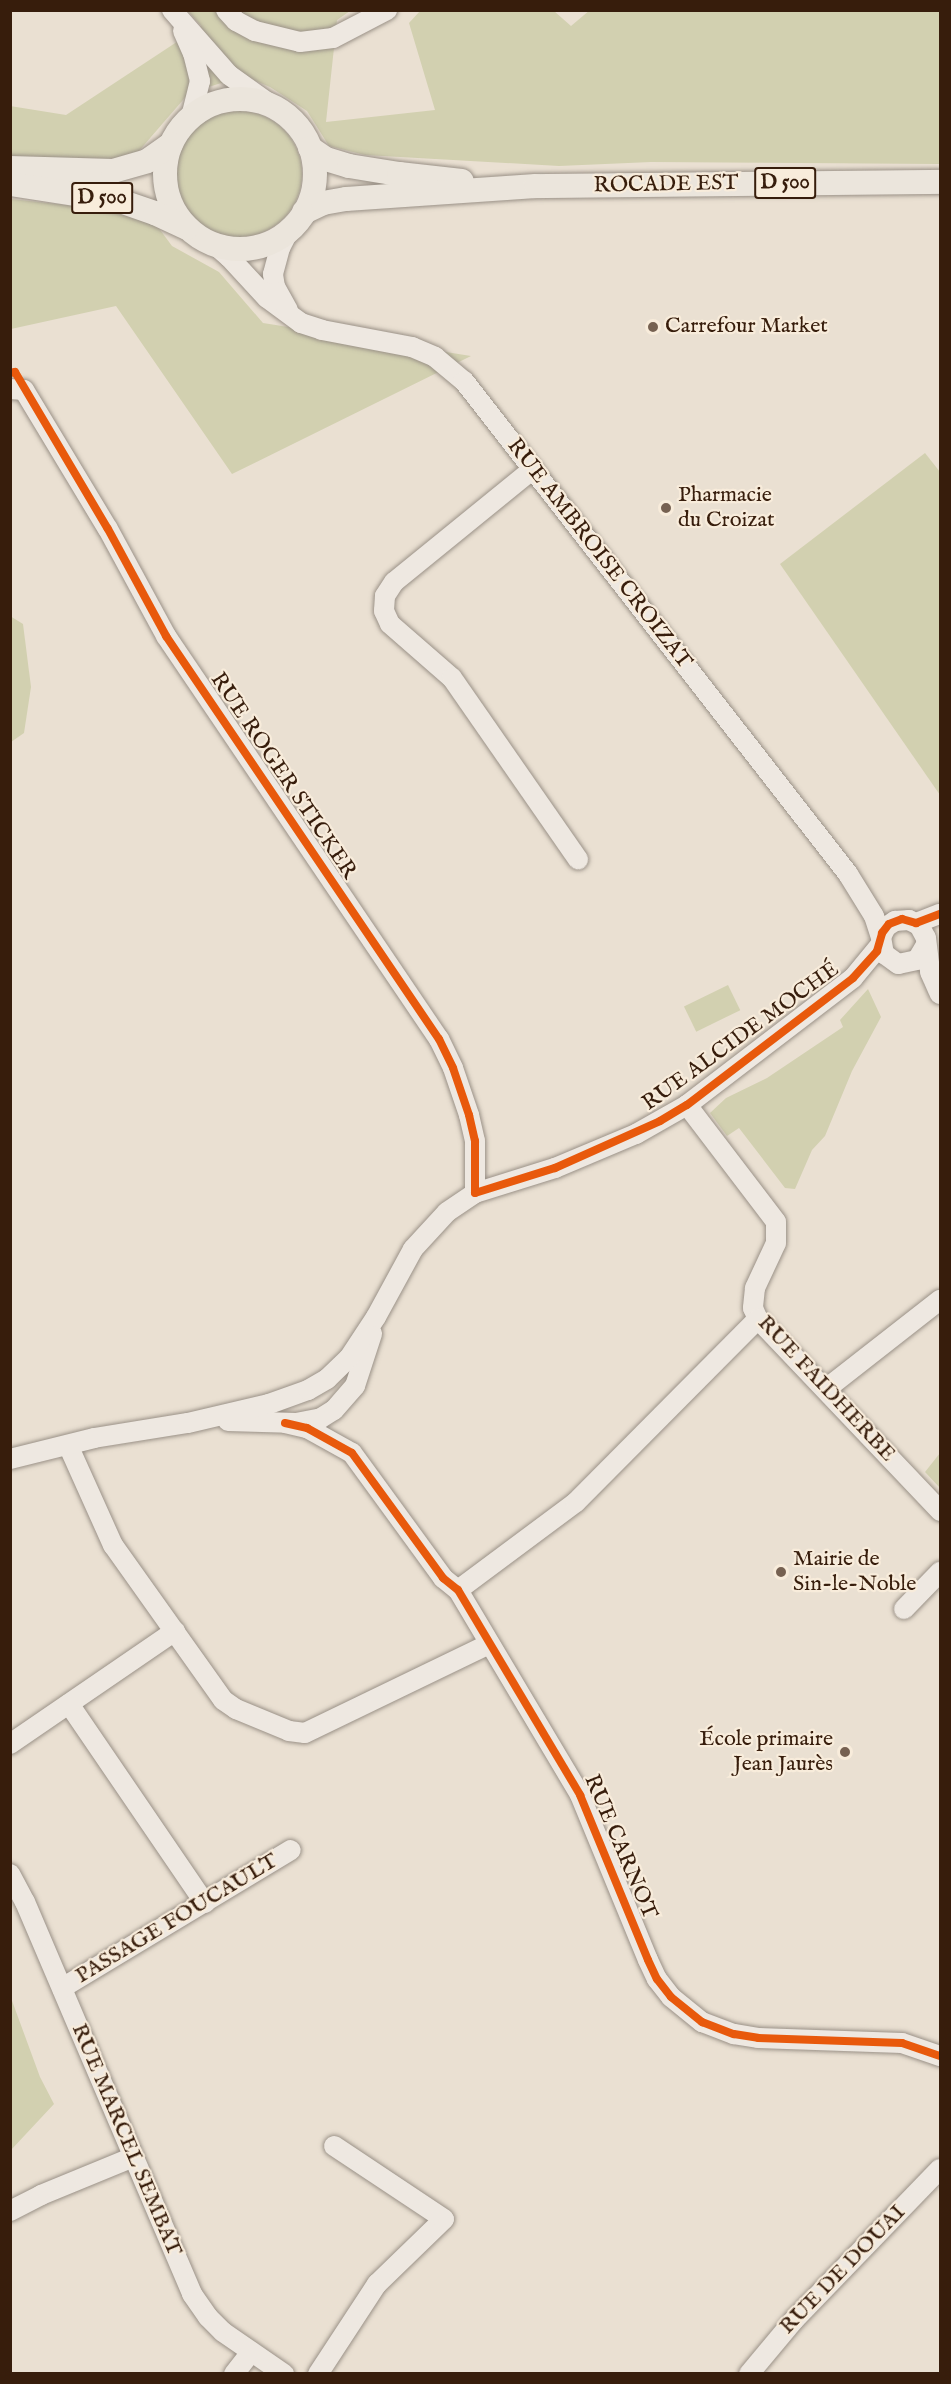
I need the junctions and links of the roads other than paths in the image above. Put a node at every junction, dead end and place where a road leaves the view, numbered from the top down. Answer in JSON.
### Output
{"nodes":[{"id":1,"x":172,"y":10,"type":"edge"},
{"id":2,"x":226,"y":10,"type":"edge"},
{"id":3,"x":387,"y":10,"type":"edge"},
{"id":4,"x":271,"y":105,"type":"junction"},
{"id":5,"x":191,"y":117,"type":"junction"},
{"id":6,"x":171,"y":144,"type":"junction"},
{"id":7,"x":310,"y":148,"type":"junction"},
{"id":8,"x":10,"y":168,"type":"edge"},
{"id":9,"x":940,"y":182,"type":"edge"},
{"id":10,"x":10,"y":184,"type":"edge"},
{"id":11,"x":536,"y":186,"type":"junction"},
{"id":12,"x":304,"y":212,"type":"junction"},
{"id":13,"x":189,"y":229,"type":"junction"},
{"id":14,"x":289,"y":230,"type":"junction"},
{"id":15,"x":214,"y":244,"type":"junction"},
{"id":16,"x":293,"y":318,"type":"junction"},
{"id":17,"x":17,"y":389,"type":"edge"},
{"id":18,"x":533,"y":469,"type":"junction"},
{"id":19,"x":578,"y":859,"type":"dead end"},
{"id":20,"x":848,"y":874,"type":"junction"},
{"id":21,"x":940,"y":914,"type":"edge"},
{"id":22,"x":911,"y":921,"type":"junction"},
{"id":23,"x":881,"y":940,"type":"junction"},
{"id":24,"x":926,"y":945,"type":"junction"},
{"id":25,"x":901,"y":964,"type":"junction"},
{"id":26,"x":834,"y":994,"type":"junction"},
{"id":27,"x":940,"y":995,"type":"edge"},
{"id":28,"x":687,"y":1105,"type":"junction"},
{"id":29,"x":476,"y":1193,"type":"junction"},
{"id":30,"x":940,"y":1300,"type":"edge"},
{"id":31,"x":376,"y":1317,"type":"junction"},
{"id":32,"x":758,"y":1319,"type":"junction"},
{"id":33,"x":349,"y":1358,"type":"junction"},
{"id":34,"x":826,"y":1389,"type":"junction"},
{"id":35,"x":334,"y":1410,"type":"junction"},
{"id":36,"x":188,"y":1423,"type":"junction"},
{"id":37,"x":285,"y":1423,"type":"junction"},
{"id":38,"x":68,"y":1445,"type":"junction"},
{"id":39,"x":352,"y":1453,"type":"junction"},
{"id":40,"x":10,"y":1459,"type":"edge"},
{"id":41,"x":940,"y":1511,"type":"edge"},
{"id":42,"x":940,"y":1572,"type":"edge"},
{"id":43,"x":458,"y":1590,"type":"junction"},
{"id":44,"x":904,"y":1609,"type":"dead end"},
{"id":45,"x":175,"y":1631,"type":"junction"},
{"id":46,"x":489,"y":1644,"type":"junction"},
{"id":47,"x":69,"y":1704,"type":"junction"},
{"id":48,"x":13,"y":1737,"type":"edge"},
{"id":49,"x":291,"y":1850,"type":"dead end"},
{"id":50,"x":10,"y":1874,"type":"edge"},
{"id":51,"x":206,"y":1902,"type":"junction"},
{"id":52,"x":62,"y":1988,"type":"junction"},
{"id":53,"x":940,"y":2056,"type":"edge"},
{"id":54,"x":334,"y":2146,"type":"dead end"},
{"id":55,"x":133,"y":2157,"type":"junction"},
{"id":56,"x":940,"y":2169,"type":"edge"},
{"id":57,"x":10,"y":2211,"type":"edge"},
{"id":58,"x":251,"y":2352,"type":"junction"},
{"id":59,"x":234,"y":2373,"type":"edge"},
{"id":60,"x":284,"y":2373,"type":"edge"},
{"id":61,"x":318,"y":2373,"type":"edge"},
{"id":62,"x":750,"y":2373,"type":"edge"}],
"edges":[{"from":1,"to":4,"type":"street"},
{"from":1,"to":5,"type":"street"},
{"from":2,"to":3,"type":"street"},
{"from":4,"to":5,"type":"main road"},
{"from":4,"to":7,"type":"main road"},
{"from":5,"to":6,"type":"main road"},
{"from":6,"to":8,"type":"main road","number":"D 500"},
{"from":6,"to":13,"type":"main road"},
{"from":7,"to":11,"type":"main road","number":"D 500"},
{"from":7,"to":12,"type":"main road"},
{"from":9,"to":11,"type":"main road","name":"ROCADE EST","number":"D 500"},
{"from":10,"to":13,"type":"main road","number":"D 500"},
{"from":11,"to":12,"type":"main road","number":"D 500"},
{"from":12,"to":14,"type":"main road"},
{"from":13,"to":15,"type":"main road"},
{"from":14,"to":15,"type":"main road"},
{"from":14,"to":16,"type":"street"},
{"from":15,"to":16,"type":"street","name":"RUE AMBROISE CROIZAT"},
{"from":16,"to":18,"type":"street","name":"RUE AMBROISE CROIZAT"},
{"from":17,"to":29,"type":"street","name":"RUE ROGER STICKER"},
{"from":18,"to":19,"type":"street"},
{"from":18,"to":20,"type":"street","name":"RUE AMBROISE CROIZAT"},
{"from":20,"to":22,"type":"street","name":"RUE AMBROISE CROIZAT"},
{"from":20,"to":23,"type":"street","name":"RUE AMBROISE CROIZAT"},
{"from":21,"to":22,"type":"street"},
{"from":22,"to":23,"type":"street"},
{"from":22,"to":24,"type":"street"},
{"from":23,"to":25,"type":"street"},
{"from":23,"to":26,"type":"street","name":"RUE ALCIDE MOCHÉ"},
{"from":24,"to":25,"type":"street"},
{"from":24,"to":27,"type":"street"},
{"from":25,"to":26,"type":"street","name":"RUE ALCIDE MOCHÉ"},
{"from":25,"to":27,"type":"street"},
{"from":26,"to":28,"type":"street","name":"RUE ALCIDE MOCHÉ"},
{"from":28,"to":29,"type":"street","name":"RUE ALCIDE MOCHÉ"},
{"from":28,"to":32,"type":"street","name":"RUE FAIDHERBE"},
{"from":29,"to":31,"type":"street","name":"RUE ALCIDE MOCHÉ"},
{"from":30,"to":34,"type":"street"},
{"from":31,"to":33,"type":"street"},
{"from":31,"to":35,"type":"street"},
{"from":32,"to":34,"type":"street","name":"RUE FAIDHERBE"},
{"from":32,"to":43,"type":"street"},
{"from":33,"to":35,"type":"street"},
{"from":33,"to":36,"type":"street"},
{"from":34,"to":41,"type":"street","name":"RUE FAIDHERBE"},
{"from":35,"to":37,"type":"street"},
{"from":35,"to":39,"type":"street"},
{"from":36,"to":37,"type":"street"},
{"from":36,"to":38,"type":"street"},
{"from":37,"to":39,"type":"street","name":"RUE CARNOT"},
{"from":38,"to":40,"type":"street"},
{"from":38,"to":45,"type":"street"},
{"from":39,"to":43,"type":"street","name":"RUE CARNOT"},
{"from":42,"to":44,"type":"street"},
{"from":43,"to":46,"type":"street","name":"RUE CARNOT"},
{"from":45,"to":46,"type":"street"},
{"from":45,"to":47,"type":"street"},
{"from":46,"to":53,"type":"street","name":"RUE CARNOT"},
{"from":47,"to":48,"type":"street"},
{"from":47,"to":51,"type":"street"},
{"from":49,"to":51,"type":"street","name":"PASSAGE FOUCAULT"},
{"from":50,"to":52,"type":"street","name":"RUE MARCEL SEMBAT"},
{"from":51,"to":52,"type":"street","name":"PASSAGE FOUCAULT"},
{"from":52,"to":55,"type":"street","name":"RUE MARCEL SEMBAT"},
{"from":54,"to":61,"type":"street"},
{"from":55,"to":57,"type":"street"},
{"from":55,"to":58,"type":"street","name":"RUE MARCEL SEMBAT"},
{"from":56,"to":62,"type":"street","name":"RUE DE DOUAI"},
{"from":58,"to":59,"type":"street"},
{"from":58,"to":60,"type":"street","name":"RUE MARCEL SEMBAT"}]}
